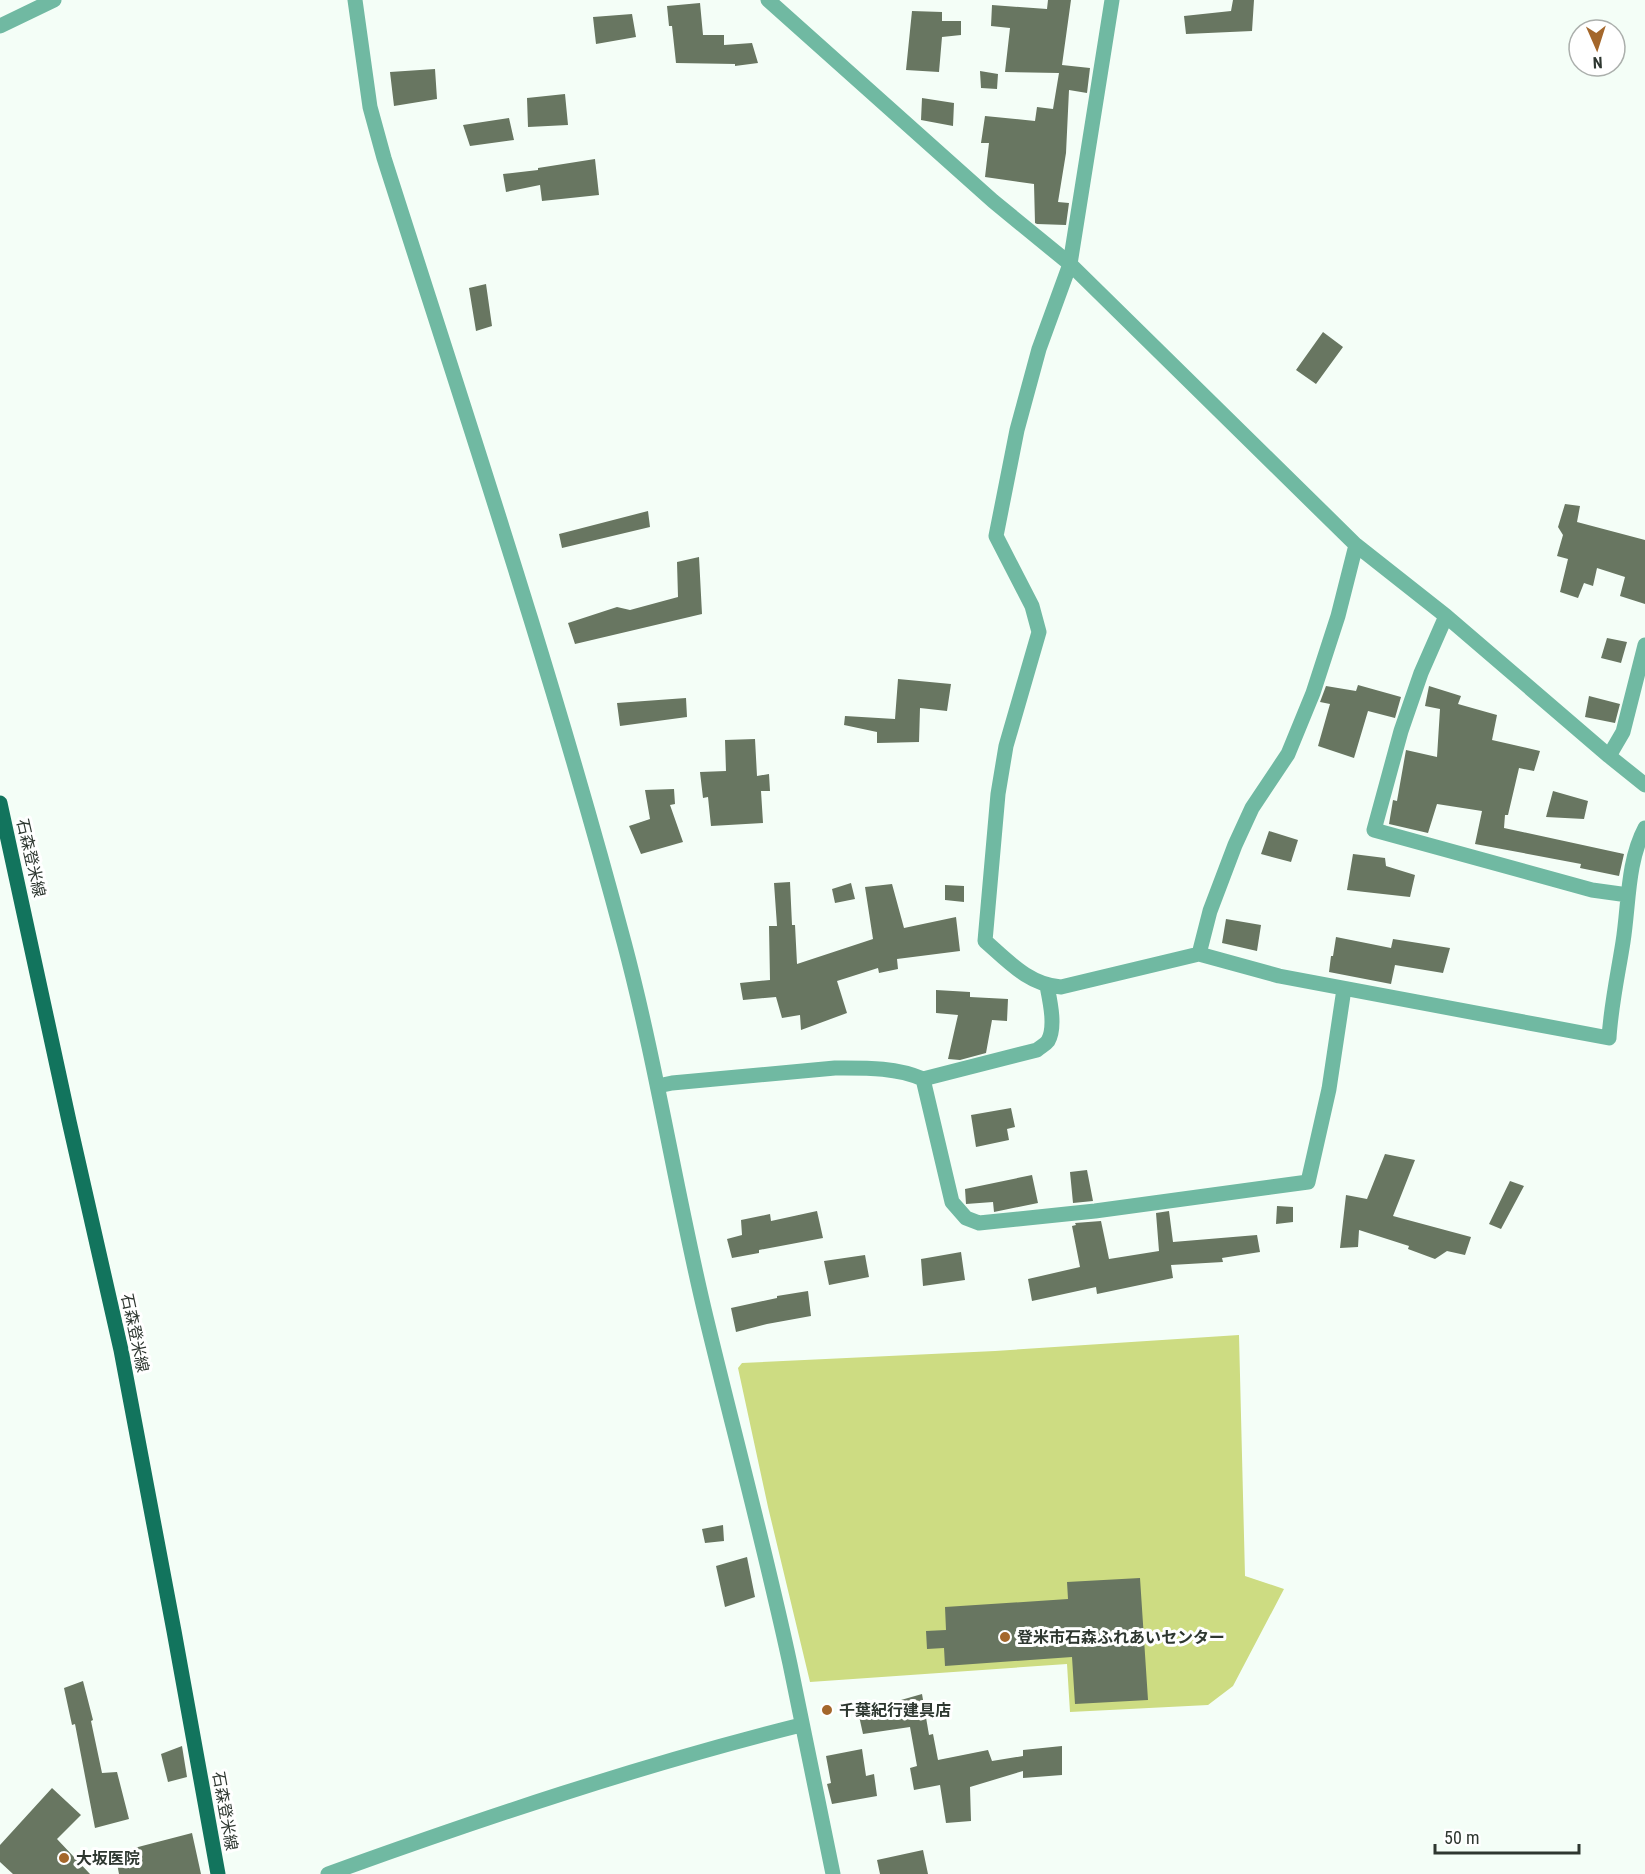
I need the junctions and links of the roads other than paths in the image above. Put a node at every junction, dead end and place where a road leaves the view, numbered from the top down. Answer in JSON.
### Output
{"nodes":[{"id":1,"x":54,"y":0,"type":"edge"},
{"id":2,"x":355,"y":0,"type":"edge"},
{"id":3,"x":768,"y":0,"type":"edge"},
{"id":4,"x":1112,"y":0,"type":"edge"},
{"id":5,"x":0,"y":26,"type":"edge"},
{"id":6,"x":1070,"y":264,"type":"junction"},
{"id":7,"x":1356,"y":545,"type":"junction"},
{"id":8,"x":1446,"y":616,"type":"junction"},
{"id":9,"x":1645,"y":645,"type":"edge"},
{"id":10,"x":1609,"y":756,"type":"junction"},
{"id":11,"x":1645,"y":785,"type":"edge"},
{"id":12,"x":0,"y":803,"type":"edge"},
{"id":13,"x":1645,"y":828,"type":"edge"},
{"id":14,"x":1628,"y":895,"type":"junction"},
{"id":15,"x":1199,"y":954,"type":"junction"},
{"id":16,"x":1047,"y":986,"type":"junction"},
{"id":17,"x":1344,"y":989,"type":"junction"},
{"id":18,"x":922,"y":1079,"type":"junction"},
{"id":19,"x":658,"y":1086,"type":"junction"},
{"id":20,"x":801,"y":1725,"type":"junction"},
{"id":21,"x":218,"y":1874,"type":"edge"},
{"id":22,"x":328,"y":1874,"type":"edge"},
{"id":23,"x":833,"y":1874,"type":"edge"}],
"edges":[{"from":1,"to":5,"type":"street"},
{"from":2,"to":19,"type":"street"},
{"from":3,"to":6,"type":"street"},
{"from":4,"to":6,"type":"street"},
{"from":6,"to":7,"type":"street"},
{"from":6,"to":16,"type":"street"},
{"from":7,"to":8,"type":"street"},
{"from":7,"to":15,"type":"street"},
{"from":8,"to":10,"type":"street"},
{"from":8,"to":14,"type":"street"},
{"from":9,"to":10,"type":"street"},
{"from":10,"to":11,"type":"street"},
{"from":12,"to":21,"type":"main road","name":"石森登米線"},
{"from":13,"to":14,"type":"street"},
{"from":14,"to":17,"type":"street"},
{"from":15,"to":16,"type":"street"},
{"from":15,"to":17,"type":"street"},
{"from":16,"to":18,"type":"street"},
{"from":17,"to":18,"type":"street"},
{"from":18,"to":19,"type":"street"},
{"from":19,"to":20,"type":"street"},
{"from":20,"to":22,"type":"street"},
{"from":20,"to":23,"type":"street"}]}
